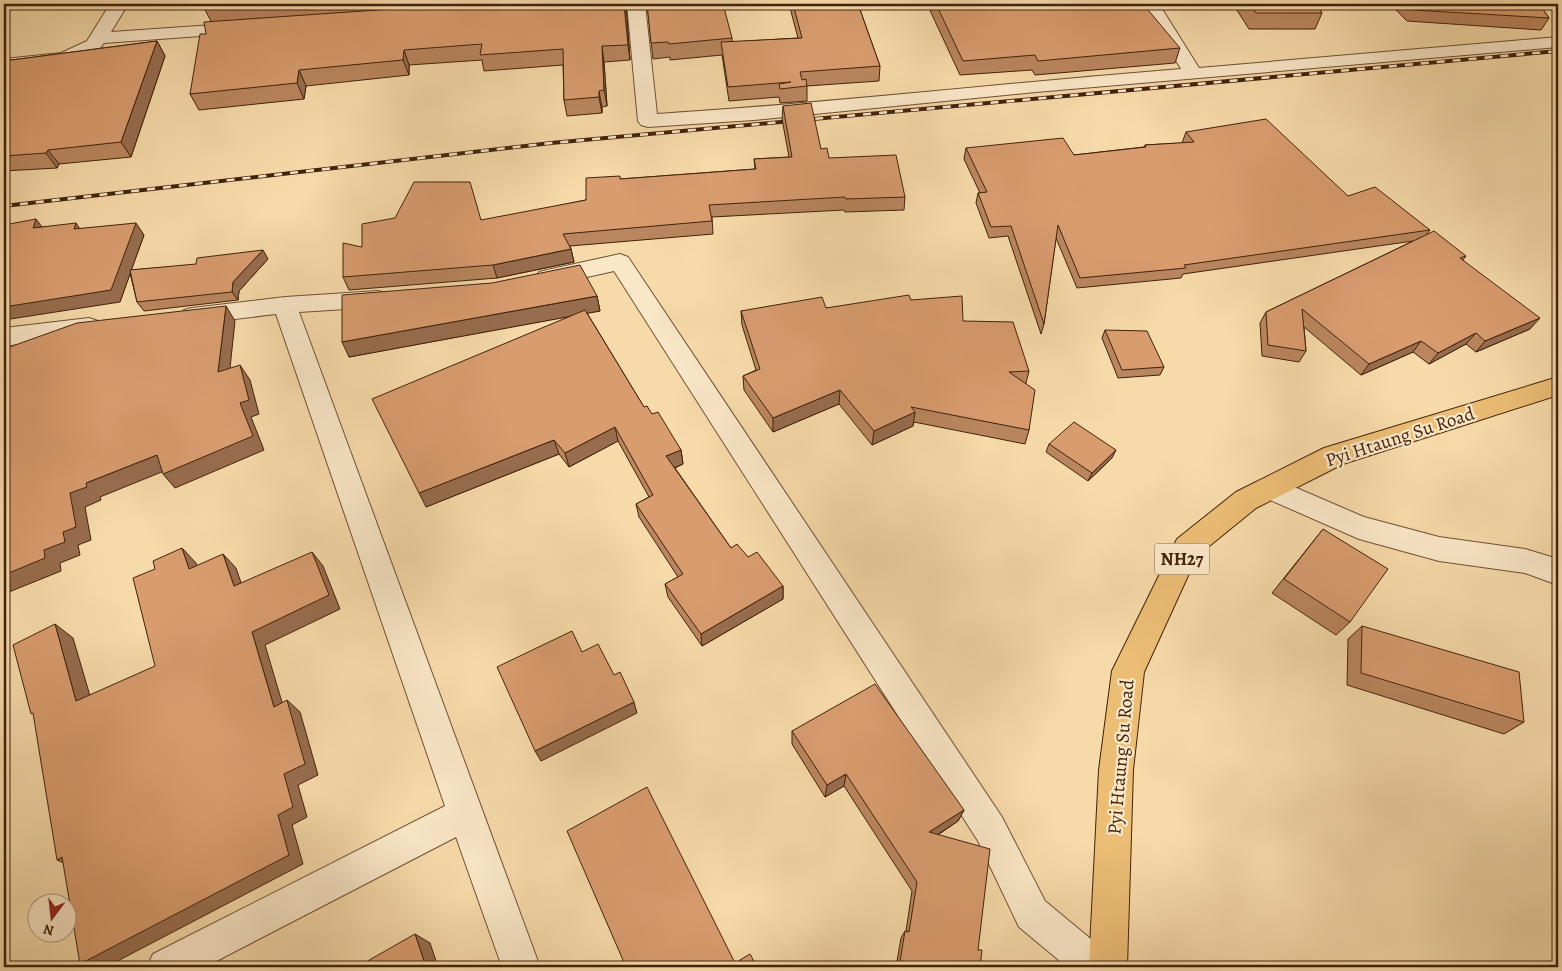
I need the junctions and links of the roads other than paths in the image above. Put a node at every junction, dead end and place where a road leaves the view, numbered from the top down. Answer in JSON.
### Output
{"nodes":[{"id":1,"x":119,"y":4,"type":"edge"},
{"id":2,"x":636,"y":4,"type":"edge"},
{"id":3,"x":1151,"y":4,"type":"edge"},
{"id":4,"x":256,"y":27,"type":"edge"},
{"id":5,"x":98,"y":38,"type":"junction"},
{"id":6,"x":1558,"y":42,"type":"edge"},
{"id":7,"x":4,"y":64,"type":"edge"},
{"id":8,"x":1193,"y":74,"type":"junction"},
{"id":9,"x":525,"y":282,"type":"edge"},
{"id":10,"x":404,"y":297,"type":"edge"},
{"id":11,"x":285,"y":305,"type":"junction"},
{"id":12,"x":168,"y":318,"type":"edge"},
{"id":13,"x":110,"y":325,"type":"edge"},
{"id":14,"x":4,"y":337,"type":"edge"},
{"id":15,"x":1558,"y":386,"type":"edge"},
{"id":16,"x":1271,"y":488,"type":"junction"},
{"id":17,"x":1558,"y":572,"type":"edge"},
{"id":18,"x":465,"y":814,"type":"junction"},
{"id":19,"x":166,"y":967,"type":"edge"},
{"id":20,"x":521,"y":967,"type":"edge"},
{"id":21,"x":1096,"y":967,"type":"edge"},
{"id":22,"x":1108,"y":967,"type":"edge"}],
"edges":[{"from":1,"to":5,"type":"street"},
{"from":2,"to":8,"type":"street"},
{"from":3,"to":8,"type":"street"},
{"from":4,"to":5,"type":"street"},
{"from":5,"to":7,"type":"street"},
{"from":6,"to":8,"type":"street"},
{"from":9,"to":21,"type":"street"},
{"from":10,"to":11,"type":"street"},
{"from":11,"to":12,"type":"street"},
{"from":11,"to":18,"type":"street"},
{"from":13,"to":14,"type":"street"},
{"from":15,"to":16,"type":"highway","name":"Pyi Htaung Su Road","number":"NH27"},
{"from":16,"to":17,"type":"street"},
{"from":16,"to":22,"type":"highway","name":"Pyi Htaung Su Road","number":"NH27"},
{"from":18,"to":19,"type":"street"},
{"from":18,"to":20,"type":"street"}]}
